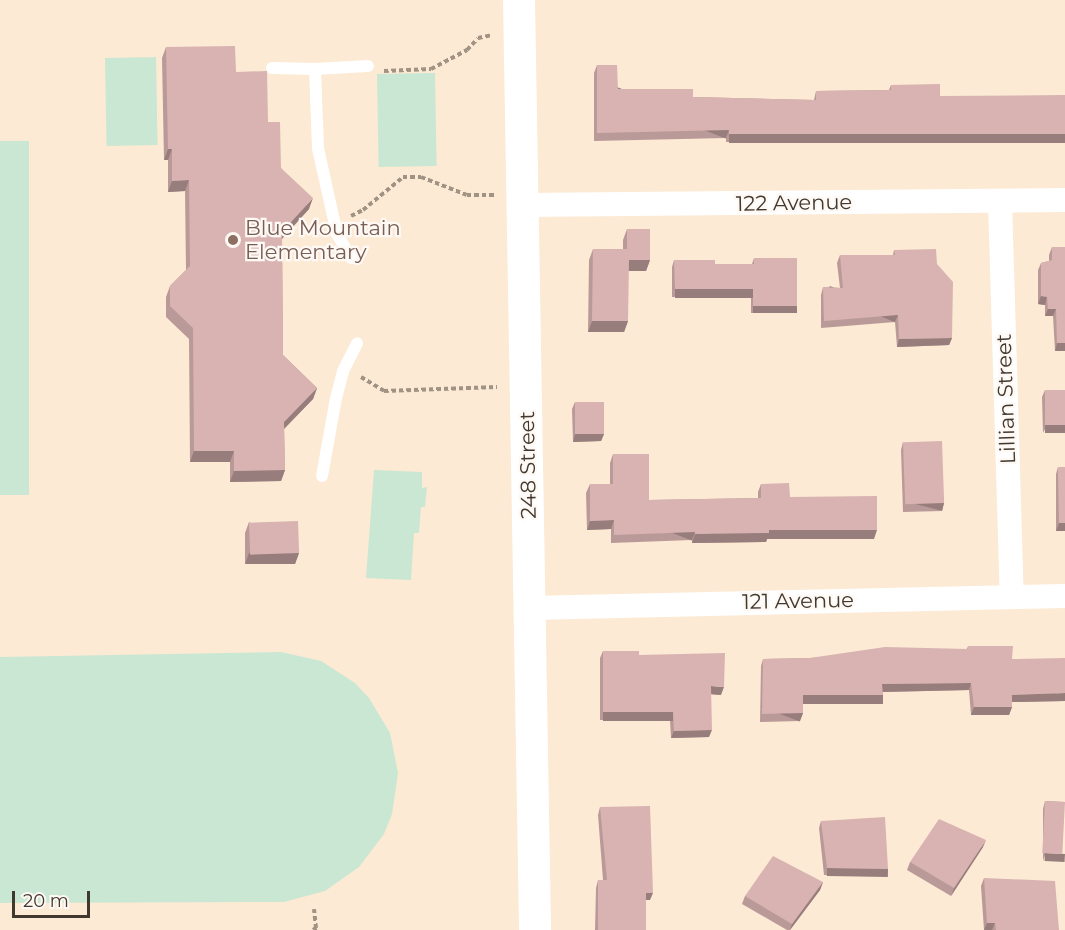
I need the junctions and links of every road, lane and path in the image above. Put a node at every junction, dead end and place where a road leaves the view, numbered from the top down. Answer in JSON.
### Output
{"nodes":[{"id":1,"x":519,"y":0,"type":"edge"},
{"id":2,"x":495,"y":35,"type":"dead end"},
{"id":3,"x":368,"y":66,"type":"joint"},
{"id":4,"x":272,"y":68,"type":"dead end"},
{"id":5,"x":315,"y":69,"type":"junction"},
{"id":6,"x":511,"y":200,"type":"junction"},
{"id":7,"x":1065,"y":200,"type":"edge"},
{"id":8,"x":1000,"y":201,"type":"junction"},
{"id":9,"x":335,"y":227,"type":"junction"},
{"id":10,"x":351,"y":258,"type":"dead end"},
{"id":11,"x":357,"y":343,"type":"dead end"},
{"id":12,"x":345,"y":367,"type":"junction"},
{"id":13,"x":501,"y":386,"type":"dead end"},
{"id":14,"x":322,"y":476,"type":"dead end"},
{"id":15,"x":1012,"y":596,"type":"junction"},
{"id":16,"x":1065,"y":596,"type":"edge"},
{"id":17,"x":531,"y":608,"type":"junction"},
{"id":18,"x":314,"y":909,"type":"dead end"},
{"id":19,"x":313,"y":930,"type":"edge"},
{"id":20,"x":535,"y":930,"type":"edge"}],
"edges":[{"from":1,"to":6,"type":"street","name":"248 Street"},
{"from":2,"to":3,"type":"path"},
{"from":3,"to":5,"type":"lane"},
{"from":4,"to":5,"type":"lane"},
{"from":5,"to":9,"type":"lane"},
{"from":6,"to":8,"type":"street","name":"122 Avenue"},
{"from":6,"to":9,"type":"path"},
{"from":6,"to":17,"type":"street","name":"248 Street"},
{"from":7,"to":8,"type":"street","name":"122 Avenue"},
{"from":8,"to":15,"type":"street","name":"Lillian Street"},
{"from":9,"to":10,"type":"lane"},
{"from":11,"to":12,"type":"lane"},
{"from":12,"to":13,"type":"path"},
{"from":12,"to":14,"type":"lane"},
{"from":15,"to":16,"type":"street","name":"121 Avenue"},
{"from":15,"to":17,"type":"street","name":"121 Avenue"},
{"from":17,"to":20,"type":"street","name":"248 Street"},
{"from":18,"to":19,"type":"path"}]}
